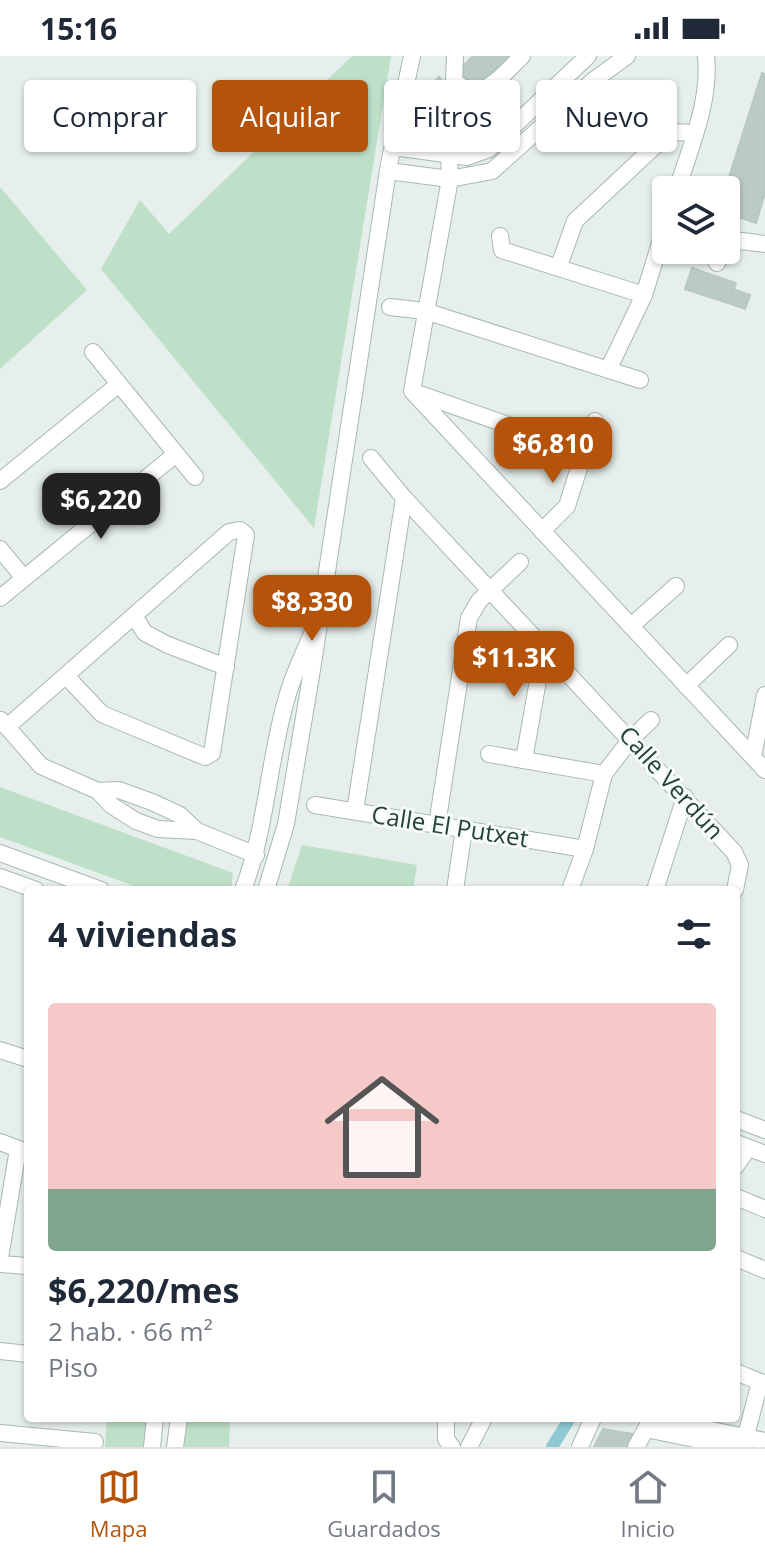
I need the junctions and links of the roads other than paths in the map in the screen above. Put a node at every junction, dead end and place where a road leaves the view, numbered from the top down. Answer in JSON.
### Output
{"nodes":[{"id":1,"x":412,"y":56,"type":"edge"},
{"id":2,"x":455,"y":56,"type":"edge"},
{"id":3,"x":522,"y":56,"type":"edge"},
{"id":4,"x":588,"y":56,"type":"edge"},
{"id":5,"x":627,"y":56,"type":"edge"},
{"id":6,"x":706,"y":56,"type":"edge"},
{"id":7,"x":407,"y":80,"type":"edge"},
{"id":8,"x":695,"y":133,"type":"junction"},
{"id":9,"x":393,"y":152,"type":"edge"},
{"id":10,"x":428,"y":152,"type":"edge"},
{"id":11,"x":449,"y":155,"type":"junction"},
{"id":12,"x":388,"y":171,"type":"junction"},
{"id":13,"x":681,"y":176,"type":"edge"},
{"id":14,"x":450,"y":179,"type":"junction"},
{"id":15,"x":500,"y":236,"type":"dead end"},
{"id":16,"x":740,"y":242,"type":"edge"},
{"id":17,"x":765,"y":244,"type":"edge"},
{"id":18,"x":654,"y":264,"type":"edge"},
{"id":19,"x":559,"y":266,"type":"junction"},
{"id":20,"x":644,"y":295,"type":"junction"},
{"id":21,"x":390,"y":307,"type":"dead end"},
{"id":22,"x":425,"y":311,"type":"junction"},
{"id":23,"x":93,"y":352,"type":"dead end"},
{"id":24,"x":608,"y":370,"type":"junction"},
{"id":25,"x":640,"y":380,"type":"dead end"},
{"id":26,"x":119,"y":384,"type":"junction"},
{"id":27,"x":412,"y":391,"type":"junction"},
{"id":28,"x":595,"y":421,"type":"dead end"},
{"id":29,"x":584,"y":452,"type":"junction"},
{"id":30,"x":176,"y":454,"type":"junction"},
{"id":31,"x":371,"y":458,"type":"dead end"},
{"id":32,"x":195,"y":477,"type":"dead end"},
{"id":33,"x":0,"y":481,"type":"edge"},
{"id":34,"x":404,"y":498,"type":"junction"},
{"id":35,"x":542,"y":531,"type":"junction"},
{"id":36,"x":0,"y":549,"type":"edge"},
{"id":37,"x":520,"y":562,"type":"dead end"},
{"id":38,"x":24,"y":578,"type":"junction"},
{"id":39,"x":676,"y":586,"type":"dead end"},
{"id":40,"x":490,"y":591,"type":"junction"},
{"id":41,"x":0,"y":598,"type":"edge"},
{"id":42,"x":134,"y":616,"type":"junction"},
{"id":43,"x":631,"y":626,"type":"junction"},
{"id":44,"x":729,"y":645,"type":"dead end"},
{"id":45,"x":544,"y":646,"type":"junction"},
{"id":46,"x":226,"y":667,"type":"junction"},
{"id":47,"x":305,"y":668,"type":"junction"},
{"id":48,"x":66,"y":676,"type":"junction"},
{"id":49,"x":686,"y":686,"type":"junction"},
{"id":50,"x":765,"y":695,"type":"edge"},
{"id":51,"x":651,"y":720,"type":"dead end"},
{"id":52,"x":4,"y":723,"type":"edge"},
{"id":53,"x":631,"y":739,"type":"junction"},
{"id":54,"x":489,"y":754,"type":"dead end"},
{"id":55,"x":753,"y":757,"type":"junction"},
{"id":56,"x":524,"y":760,"type":"junction"},
{"id":57,"x":765,"y":770,"type":"edge"},
{"id":58,"x":604,"y":774,"type":"junction"},
{"id":59,"x":98,"y":791,"type":"junction"},
{"id":60,"x":685,"y":797,"type":"junction"},
{"id":61,"x":315,"y":805,"type":"dead end"},
{"id":62,"x":355,"y":811,"type":"junction"},
{"id":63,"x":437,"y":825,"type":"junction"},
{"id":64,"x":464,"y":829,"type":"junction"},
{"id":65,"x":197,"y":831,"type":"junction"},
{"id":66,"x":585,"y":849,"type":"junction"},
{"id":67,"x":0,"y":853,"type":"edge"},
{"id":68,"x":256,"y":855,"type":"junction"},
{"id":69,"x":0,"y":877,"type":"edge"},
{"id":70,"x":25,"y":886,"type":"edge"},
{"id":71,"x":90,"y":886,"type":"edge"},
{"id":72,"x":244,"y":886,"type":"edge"},
{"id":73,"x":267,"y":886,"type":"edge"},
{"id":74,"x":456,"y":886,"type":"edge"},
{"id":75,"x":571,"y":886,"type":"edge"},
{"id":76,"x":656,"y":886,"type":"edge"},
{"id":77,"x":736,"y":886,"type":"edge"},
{"id":78,"x":0,"y":1050,"type":"edge"},
{"id":79,"x":24,"y":1058,"type":"edge"},
{"id":80,"x":740,"y":1121,"type":"edge"},
{"id":81,"x":765,"y":1130,"type":"edge"},
{"id":82,"x":0,"y":1142,"type":"edge"},
{"id":83,"x":742,"y":1145,"type":"edge"},
{"id":84,"x":23,"y":1150,"type":"edge"},
{"id":85,"x":765,"y":1154,"type":"edge"},
{"id":86,"x":740,"y":1199,"type":"edge"},
{"id":87,"x":765,"y":1209,"type":"edge"},
{"id":88,"x":740,"y":1260,"type":"edge"},
{"id":89,"x":0,"y":1261,"type":"edge"},
{"id":90,"x":24,"y":1265,"type":"edge"},
{"id":91,"x":765,"y":1270,"type":"edge"},
{"id":92,"x":0,"y":1351,"type":"edge"},
{"id":93,"x":24,"y":1354,"type":"edge"},
{"id":94,"x":740,"y":1374,"type":"edge"},
{"id":95,"x":763,"y":1383,"type":"edge"},
{"id":96,"x":155,"y":1422,"type":"edge"},
{"id":97,"x":178,"y":1422,"type":"edge"},
{"id":98,"x":446,"y":1422,"type":"edge"},
{"id":99,"x":482,"y":1422,"type":"edge"},
{"id":100,"x":591,"y":1422,"type":"edge"},
{"id":101,"x":651,"y":1422,"type":"edge"},
{"id":102,"x":0,"y":1433,"type":"edge"},
{"id":103,"x":765,"y":1441,"type":"edge"},
{"id":104,"x":95,"y":1442,"type":"dead end"},
{"id":105,"x":64,"y":1443,"type":"edge"},
{"id":106,"x":741,"y":1444,"type":"edge"},
{"id":107,"x":152,"y":1447,"type":"edge"},
{"id":108,"x":175,"y":1447,"type":"edge"},
{"id":109,"x":452,"y":1447,"type":"edge"},
{"id":110,"x":469,"y":1447,"type":"edge"},
{"id":111,"x":580,"y":1447,"type":"edge"},
{"id":112,"x":636,"y":1447,"type":"edge"}],
"edges":[{"from":1,"to":7,"type":"street"},
{"from":2,"to":3,"type":"street"},
{"from":4,"to":11,"type":"street"},
{"from":5,"to":14,"type":"street"},
{"from":6,"to":8,"type":"street"},
{"from":8,"to":13,"type":"street"},
{"from":8,"to":19,"type":"street"},
{"from":9,"to":12,"type":"street"},
{"from":10,"to":11,"type":"street"},
{"from":11,"to":14,"type":"street"},
{"from":12,"to":14,"type":"street"},
{"from":12,"to":47,"type":"street"},
{"from":14,"to":22,"type":"street"},
{"from":15,"to":19,"type":"street"},
{"from":16,"to":17,"type":"street"},
{"from":18,"to":20,"type":"street"},
{"from":19,"to":20,"type":"street"},
{"from":20,"to":24,"type":"street"},
{"from":21,"to":22,"type":"street"},
{"from":22,"to":24,"type":"street"},
{"from":22,"to":27,"type":"street"},
{"from":23,"to":26,"type":"street"},
{"from":24,"to":25,"type":"street"},
{"from":26,"to":30,"type":"street"},
{"from":26,"to":33,"type":"street"},
{"from":27,"to":29,"type":"street"},
{"from":27,"to":35,"type":"street"},
{"from":28,"to":29,"type":"street"},
{"from":29,"to":35,"type":"street"},
{"from":30,"to":32,"type":"street"},
{"from":30,"to":38,"type":"street"},
{"from":31,"to":34,"type":"street","name":"Calle Verdún"},
{"from":34,"to":40,"type":"street","name":"Calle Verdún"},
{"from":34,"to":62,"type":"street"},
{"from":35,"to":43,"type":"street"},
{"from":36,"to":38,"type":"street"},
{"from":37,"to":40,"type":"street"},
{"from":38,"to":41,"type":"street"},
{"from":39,"to":43,"type":"street"},
{"from":40,"to":45,"type":"street","name":"Calle Verdún"},
{"from":40,"to":63,"type":"street"},
{"from":42,"to":46,"type":"street"},
{"from":42,"to":46,"type":"street"},
{"from":42,"to":48,"type":"street"},
{"from":43,"to":49,"type":"street"},
{"from":44,"to":49,"type":"street"},
{"from":45,"to":53,"type":"street","name":"Calle Verdún"},
{"from":45,"to":56,"type":"street"},
{"from":46,"to":48,"type":"street"},
{"from":47,"to":68,"type":"street"},
{"from":47,"to":73,"type":"street"},
{"from":48,"to":52,"type":"street"},
{"from":49,"to":55,"type":"street"},
{"from":50,"to":55,"type":"street"},
{"from":51,"to":53,"type":"street"},
{"from":52,"to":59,"type":"street"},
{"from":53,"to":58,"type":"street"},
{"from":53,"to":60,"type":"street","name":"Calle Verdún"},
{"from":54,"to":56,"type":"street"},
{"from":55,"to":57,"type":"street"},
{"from":56,"to":58,"type":"street"},
{"from":58,"to":66,"type":"street"},
{"from":59,"to":65,"type":"street"},
{"from":59,"to":65,"type":"street"},
{"from":60,"to":76,"type":"street"},
{"from":60,"to":77,"type":"street","name":"Calle Verdún"},
{"from":61,"to":62,"type":"street","name":"Calle El Putxet"},
{"from":62,"to":63,"type":"street","name":"Calle El Putxet"},
{"from":63,"to":64,"type":"street","name":"Calle El Putxet"},
{"from":64,"to":66,"type":"street","name":"Calle El Putxet"},
{"from":64,"to":74,"type":"street"},
{"from":65,"to":68,"type":"street"},
{"from":66,"to":75,"type":"street"},
{"from":67,"to":71,"type":"street"},
{"from":68,"to":72,"type":"street"},
{"from":69,"to":70,"type":"street"},
{"from":78,"to":79,"type":"street"},
{"from":80,"to":81,"type":"street"},
{"from":82,"to":84,"type":"street"},
{"from":83,"to":85,"type":"street"},
{"from":84,"to":89,"type":"street"},
{"from":86,"to":87,"type":"street"},
{"from":88,"to":91,"type":"street"},
{"from":89,"to":90,"type":"street"},
{"from":92,"to":93,"type":"street"},
{"from":94,"to":95,"type":"street"},
{"from":95,"to":106,"type":"street"},
{"from":96,"to":107,"type":"street"},
{"from":97,"to":108,"type":"street"},
{"from":98,"to":109,"type":"street"},
{"from":99,"to":110,"type":"street"},
{"from":100,"to":111,"type":"street"},
{"from":101,"to":106,"type":"street"},
{"from":101,"to":112,"type":"street"},
{"from":102,"to":105,"type":"street"},
{"from":103,"to":106,"type":"street"},
{"from":104,"to":105,"type":"street"}]}
